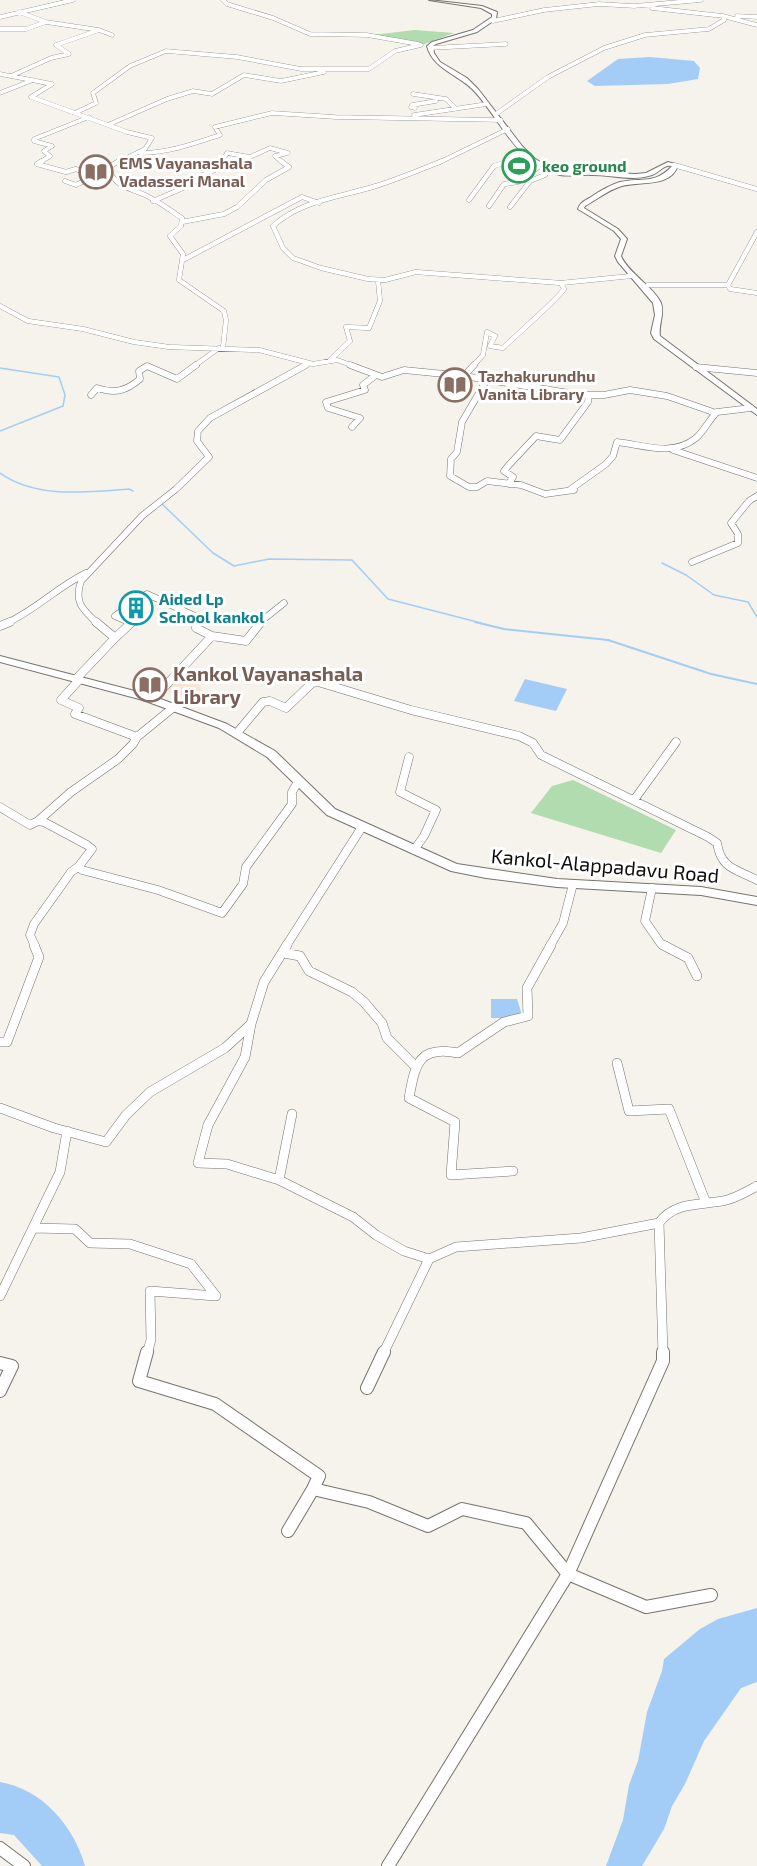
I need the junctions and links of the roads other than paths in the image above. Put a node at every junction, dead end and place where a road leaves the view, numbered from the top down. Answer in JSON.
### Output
{"nodes":[{"id":1,"x":42,"y":0,"type":"edge"},
{"id":2,"x":70,"y":0,"type":"edge"},
{"id":3,"x":223,"y":0,"type":"edge"},
{"id":4,"x":430,"y":0,"type":"edge"},
{"id":5,"x":700,"y":1,"type":"edge"},
{"id":6,"x":51,"y":5,"type":"junction"},
{"id":7,"x":706,"y":5,"type":"dead end"},
{"id":8,"x":634,"y":6,"type":"junction"},
{"id":9,"x":713,"y":10,"type":"dead end"},
{"id":10,"x":19,"y":12,"type":"junction"},
{"id":11,"x":723,"y":16,"type":"junction"},
{"id":12,"x":0,"y":17,"type":"edge"},
{"id":13,"x":757,"y":17,"type":"edge"},
{"id":14,"x":493,"y":21,"type":"junction"},
{"id":15,"x":46,"y":22,"type":"junction"},
{"id":16,"x":757,"y":25,"type":"edge"},
{"id":17,"x":0,"y":29,"type":"edge"},
{"id":18,"x":99,"y":30,"type":"junction"},
{"id":19,"x":112,"y":35,"type":"dead end"},
{"id":20,"x":506,"y":44,"type":"dead end"},
{"id":21,"x":421,"y":45,"type":"junction"},
{"id":22,"x":430,"y":47,"type":"junction"},
{"id":23,"x":341,"y":69,"type":"junction"},
{"id":24,"x":0,"y":74,"type":"edge"},
{"id":25,"x":11,"y":76,"type":"junction"},
{"id":26,"x":34,"y":80,"type":"junction"},
{"id":27,"x":0,"y":93,"type":"edge"},
{"id":28,"x":413,"y":94,"type":"dead end"},
{"id":29,"x":446,"y":99,"type":"junction"},
{"id":30,"x":487,"y":104,"type":"junction"},
{"id":31,"x":415,"y":108,"type":"dead end"},
{"id":32,"x":455,"y":108,"type":"junction"},
{"id":33,"x":77,"y":112,"type":"junction"},
{"id":34,"x":495,"y":114,"type":"junction"},
{"id":35,"x":89,"y":117,"type":"junction"},
{"id":36,"x":376,"y":118,"type":"junction"},
{"id":37,"x":501,"y":120,"type":"junction"},
{"id":38,"x":110,"y":124,"type":"junction"},
{"id":39,"x":508,"y":129,"type":"junction"},
{"id":40,"x":140,"y":153,"type":"junction"},
{"id":41,"x":527,"y":155,"type":"junction"},
{"id":42,"x":541,"y":165,"type":"junction"},
{"id":43,"x":674,"y":165,"type":"junction"},
{"id":44,"x":108,"y":169,"type":"junction"},
{"id":45,"x":549,"y":169,"type":"junction"},
{"id":46,"x":94,"y":177,"type":"junction"},
{"id":47,"x":65,"y":181,"type":"dead end"},
{"id":48,"x":757,"y":189,"type":"edge"},
{"id":49,"x":469,"y":200,"type":"dead end"},
{"id":50,"x":153,"y":201,"type":"junction"},
{"id":51,"x":319,"y":203,"type":"junction"},
{"id":52,"x":489,"y":206,"type":"dead end"},
{"id":53,"x":510,"y":207,"type":"dead end"},
{"id":54,"x":182,"y":222,"type":"junction"},
{"id":55,"x":757,"y":232,"type":"edge"},
{"id":56,"x":183,"y":260,"type":"junction"},
{"id":57,"x":631,"y":276,"type":"junction"},
{"id":58,"x":378,"y":280,"type":"junction"},
{"id":59,"x":561,"y":283,"type":"junction"},
{"id":60,"x":648,"y":285,"type":"dead end"},
{"id":61,"x":728,"y":285,"type":"junction"},
{"id":62,"x":757,"y":293,"type":"edge"},
{"id":63,"x":0,"y":306,"type":"edge"},
{"id":64,"x":221,"y":348,"type":"junction"},
{"id":65,"x":330,"y":360,"type":"junction"},
{"id":66,"x":308,"y":363,"type":"junction"},
{"id":67,"x":696,"y":367,"type":"junction"},
{"id":68,"x":757,"y":373,"type":"edge"},
{"id":69,"x":376,"y":375,"type":"junction"},
{"id":70,"x":464,"y":376,"type":"junction"},
{"id":71,"x":486,"y":381,"type":"junction"},
{"id":72,"x":91,"y":395,"type":"dead end"},
{"id":73,"x":589,"y":395,"type":"junction"},
{"id":74,"x":754,"y":410,"type":"edge"},
{"id":75,"x":716,"y":413,"type":"junction"},
{"id":76,"x":352,"y":427,"type":"dead end"},
{"id":77,"x":674,"y":450,"type":"junction"},
{"id":78,"x":757,"y":478,"type":"edge"},
{"id":79,"x":508,"y":484,"type":"junction"},
{"id":80,"x":564,"y":489,"type":"dead end"},
{"id":81,"x":574,"y":490,"type":"junction"},
{"id":82,"x":757,"y":496,"type":"edge"},
{"id":83,"x":692,"y":562,"type":"dead end"},
{"id":84,"x":92,"y":570,"type":"junction"},
{"id":85,"x":284,"y":603,"type":"dead end"},
{"id":86,"x":131,"y":623,"type":"joint"},
{"id":87,"x":0,"y":626,"type":"edge"},
{"id":88,"x":212,"y":636,"type":"junction"},
{"id":89,"x":115,"y":638,"type":"junction"},
{"id":90,"x":0,"y":659,"type":"edge"},
{"id":91,"x":78,"y":679,"type":"junction"},
{"id":92,"x":153,"y":699,"type":"junction"},
{"id":93,"x":175,"y":706,"type":"junction"},
{"id":94,"x":237,"y":733,"type":"junction"},
{"id":95,"x":136,"y":737,"type":"junction"},
{"id":96,"x":676,"y":742,"type":"dead end"},
{"id":97,"x":409,"y":757,"type":"dead end"},
{"id":98,"x":299,"y":780,"type":"junction"},
{"id":99,"x":634,"y":800,"type":"junction"},
{"id":100,"x":0,"y":807,"type":"edge"},
{"id":101,"x":38,"y":821,"type":"junction"},
{"id":102,"x":362,"y":827,"type":"junction"},
{"id":103,"x":414,"y":850,"type":"junction"},
{"id":104,"x":79,"y":866,"type":"junction"},
{"id":105,"x":757,"y":880,"type":"edge"},
{"id":106,"x":573,"y":884,"type":"junction"},
{"id":107,"x":652,"y":888,"type":"junction"},
{"id":108,"x":757,"y":901,"type":"edge"},
{"id":109,"x":284,"y":953,"type":"junction"},
{"id":110,"x":697,"y":976,"type":"dead end"},
{"id":111,"x":251,"y":1024,"type":"junction"},
{"id":112,"x":0,"y":1042,"type":"edge"},
{"id":113,"x":617,"y":1063,"type":"dead end"},
{"id":114,"x":415,"y":1066,"type":"junction"},
{"id":115,"x":0,"y":1108,"type":"edge"},
{"id":116,"x":292,"y":1114,"type":"dead end"},
{"id":117,"x":67,"y":1131,"type":"junction"},
{"id":118,"x":513,"y":1171,"type":"dead end"},
{"id":119,"x":279,"y":1180,"type":"junction"},
{"id":120,"x":757,"y":1186,"type":"edge"},
{"id":121,"x":706,"y":1203,"type":"junction"},
{"id":122,"x":659,"y":1223,"type":"junction"},
{"id":123,"x":34,"y":1228,"type":"junction"},
{"id":124,"x":429,"y":1259,"type":"junction"},
{"id":125,"x":0,"y":1296,"type":"edge"},
{"id":126,"x":0,"y":1363,"type":"edge"},
{"id":127,"x":367,"y":1388,"type":"dead end"},
{"id":128,"x":0,"y":1391,"type":"edge"},
{"id":129,"x":313,"y":1489,"type":"junction"},
{"id":130,"x":288,"y":1531,"type":"dead end"},
{"id":131,"x":568,"y":1574,"type":"junction"},
{"id":132,"x":711,"y":1595,"type":"dead end"},
{"id":133,"x":0,"y":1848,"type":"edge"},
{"id":134,"x":24,"y":1866,"type":"edge"},
{"id":135,"x":388,"y":1866,"type":"edge"}],
"edges":[{"from":1,"to":6,"type":"street"},
{"from":2,"to":6,"type":"street"},
{"from":3,"to":21,"type":"street"},
{"from":4,"to":14,"type":"main road"},
{"from":5,"to":7,"type":"street"},
{"from":5,"to":8,"type":"street"},
{"from":6,"to":10,"type":"street"},
{"from":8,"to":11,"type":"street"},
{"from":8,"to":14,"type":"street"},
{"from":9,"to":11,"type":"street"},
{"from":10,"to":12,"type":"street"},
{"from":10,"to":15,"type":"street"},
{"from":11,"to":13,"type":"street"},
{"from":11,"to":16,"type":"street"},
{"from":11,"to":34,"type":"street"},
{"from":14,"to":22,"type":"main road"},
{"from":15,"to":17,"type":"street"},
{"from":15,"to":18,"type":"street"},
{"from":18,"to":19,"type":"street"},
{"from":18,"to":25,"type":"street"},
{"from":20,"to":22,"type":"street"},
{"from":21,"to":22,"type":"street"},
{"from":21,"to":23,"type":"street"},
{"from":22,"to":30,"type":"main road"},
{"from":23,"to":33,"type":"street"},
{"from":23,"to":38,"type":"street"},
{"from":24,"to":25,"type":"street"},
{"from":25,"to":26,"type":"street"},
{"from":26,"to":27,"type":"street"},
{"from":26,"to":33,"type":"street"},
{"from":28,"to":29,"type":"street"},
{"from":29,"to":31,"type":"street"},
{"from":29,"to":32,"type":"street"},
{"from":30,"to":32,"type":"street"},
{"from":30,"to":34,"type":"main road"},
{"from":32,"to":36,"type":"street"},
{"from":33,"to":35,"type":"street"},
{"from":34,"to":37,"type":"main road"},
{"from":35,"to":38,"type":"street"},
{"from":35,"to":46,"type":"street"},
{"from":36,"to":37,"type":"street"},
{"from":36,"to":40,"type":"street"},
{"from":37,"to":39,"type":"main road"},
{"from":38,"to":40,"type":"street"},
{"from":39,"to":41,"type":"main road"},
{"from":39,"to":51,"type":"street"},
{"from":40,"to":44,"type":"street"},
{"from":41,"to":42,"type":"main road"},
{"from":41,"to":49,"type":"street"},
{"from":42,"to":45,"type":"main road"},
{"from":42,"to":52,"type":"street"},
{"from":43,"to":45,"type":"main road"},
{"from":43,"to":48,"type":"street"},
{"from":43,"to":57,"type":"main road"},
{"from":44,"to":46,"type":"street"},
{"from":44,"to":50,"type":"street"},
{"from":45,"to":53,"type":"street"},
{"from":46,"to":47,"type":"street"},
{"from":50,"to":54,"type":"street"},
{"from":50,"to":54,"type":"street"},
{"from":51,"to":56,"type":"street"},
{"from":51,"to":58,"type":"street"},
{"from":54,"to":56,"type":"street"},
{"from":55,"to":61,"type":"street"},
{"from":56,"to":64,"type":"street"},
{"from":57,"to":59,"type":"street"},
{"from":57,"to":67,"type":"main road"},
{"from":58,"to":59,"type":"street"},
{"from":58,"to":65,"type":"street"},
{"from":59,"to":70,"type":"street"},
{"from":60,"to":61,"type":"street"},
{"from":61,"to":62,"type":"street"},
{"from":63,"to":64,"type":"street"},
{"from":64,"to":66,"type":"street"},
{"from":64,"to":72,"type":"street"},
{"from":65,"to":66,"type":"street"},
{"from":65,"to":69,"type":"street"},
{"from":66,"to":84,"type":"street"},
{"from":67,"to":68,"type":"street"},
{"from":67,"to":74,"type":"main road"},
{"from":69,"to":70,"type":"street"},
{"from":69,"to":76,"type":"street"},
{"from":70,"to":71,"type":"street"},
{"from":71,"to":73,"type":"street"},
{"from":71,"to":79,"type":"street"},
{"from":73,"to":75,"type":"street"},
{"from":73,"to":79,"type":"street"},
{"from":74,"to":75,"type":"street"},
{"from":75,"to":77,"type":"street"},
{"from":77,"to":78,"type":"street"},
{"from":77,"to":81,"type":"street"},
{"from":79,"to":81,"type":"street"},
{"from":80,"to":81,"type":"street"},
{"from":82,"to":83,"type":"street"},
{"from":84,"to":87,"type":"street"},
{"from":84,"to":89,"type":"street"},
{"from":85,"to":88,"type":"street"},
{"from":86,"to":88,"type":"street"},
{"from":86,"to":89,"type":"street"},
{"from":88,"to":92,"type":"street"},
{"from":89,"to":91,"type":"street"},
{"from":90,"to":91,"type":"main road","name":"Kankol-Alappadavu Road"},
{"from":91,"to":92,"type":"main road","name":"Kankol-Alappadavu Road"},
{"from":91,"to":95,"type":"street"},
{"from":92,"to":93,"type":"main road","name":"Kankol-Alappadavu Road"},
{"from":93,"to":94,"type":"main road","name":"Kankol-Alappadavu Road"},
{"from":93,"to":95,"type":"street"},
{"from":94,"to":98,"type":"main road","name":"Kankol-Alappadavu Road"},
{"from":94,"to":99,"type":"street"},
{"from":95,"to":101,"type":"street"},
{"from":96,"to":99,"type":"street"},
{"from":97,"to":103,"type":"street"},
{"from":98,"to":102,"type":"main road","name":"Kankol-Alappadavu Road"},
{"from":98,"to":104,"type":"street"},
{"from":99,"to":105,"type":"street"},
{"from":100,"to":101,"type":"street"},
{"from":101,"to":104,"type":"street"},
{"from":102,"to":103,"type":"main road","name":"Kankol-Alappadavu Road"},
{"from":102,"to":109,"type":"street"},
{"from":103,"to":106,"type":"main road","name":"Kankol-Alappadavu Road"},
{"from":104,"to":112,"type":"street"},
{"from":106,"to":107,"type":"main road","name":"Kankol-Alappadavu Road"},
{"from":106,"to":114,"type":"street"},
{"from":107,"to":108,"type":"main road","name":"Kankol-Alappadavu Road"},
{"from":107,"to":110,"type":"street"},
{"from":109,"to":111,"type":"street"},
{"from":109,"to":114,"type":"street"},
{"from":111,"to":117,"type":"street"},
{"from":111,"to":119,"type":"street"},
{"from":113,"to":121,"type":"street"},
{"from":114,"to":118,"type":"street"},
{"from":115,"to":117,"type":"street"},
{"from":116,"to":119,"type":"street"},
{"from":117,"to":123,"type":"street"},
{"from":119,"to":124,"type":"street"},
{"from":120,"to":121,"type":"street"},
{"from":121,"to":122,"type":"street"},
{"from":122,"to":124,"type":"street"},
{"from":122,"to":131,"type":"street"},
{"from":123,"to":125,"type":"street"},
{"from":123,"to":129,"type":"street"},
{"from":124,"to":127,"type":"street"},
{"from":126,"to":128,"type":"street"},
{"from":129,"to":130,"type":"street"},
{"from":129,"to":131,"type":"street"},
{"from":131,"to":132,"type":"street"},
{"from":131,"to":135,"type":"street"},
{"from":133,"to":134,"type":"street"}]}
